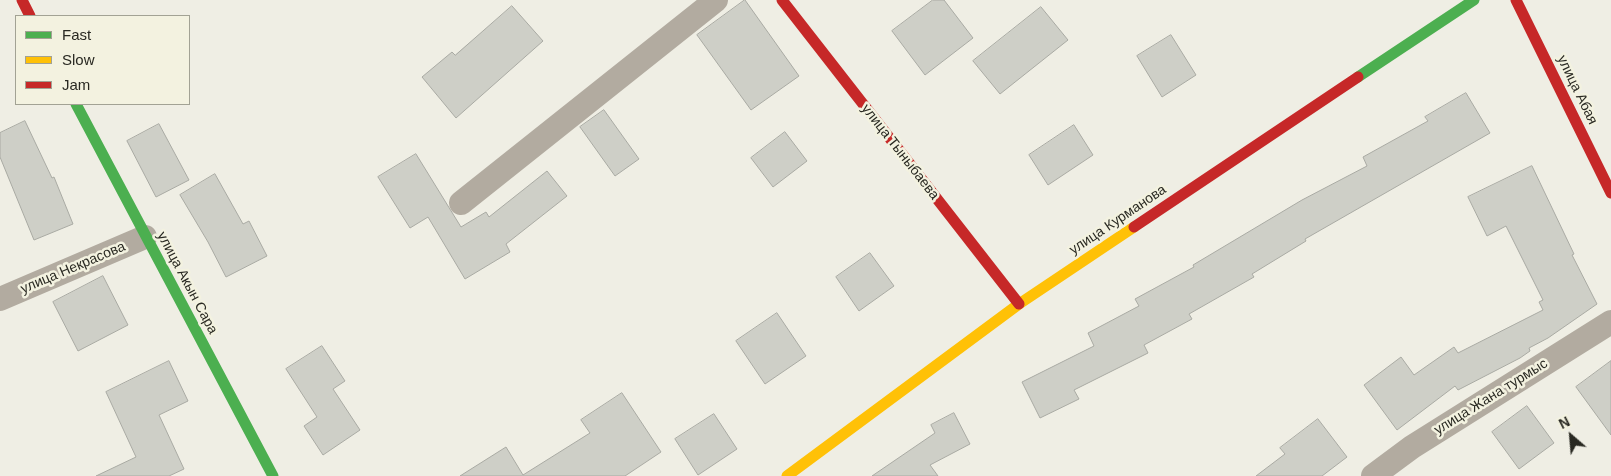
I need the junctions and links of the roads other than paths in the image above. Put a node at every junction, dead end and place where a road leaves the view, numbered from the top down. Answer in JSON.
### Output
{"nodes":[{"id":1,"x":22,"y":0,"type":"edge"},
{"id":2,"x":716,"y":0,"type":"edge"},
{"id":3,"x":782,"y":0,"type":"edge"},
{"id":4,"x":1474,"y":0,"type":"edge"},
{"id":5,"x":1516,"y":0,"type":"edge"},
{"id":6,"x":30,"y":15,"type":"edge"},
{"id":7,"x":77,"y":105,"type":"edge"},
{"id":8,"x":1611,"y":193,"type":"edge"},
{"id":9,"x":461,"y":203,"type":"dead end"},
{"id":10,"x":145,"y":237,"type":"junction"},
{"id":11,"x":0,"y":299,"type":"edge"},
{"id":12,"x":1018,"y":304,"type":"junction"},
{"id":13,"x":1611,"y":322,"type":"edge"},
{"id":14,"x":273,"y":476,"type":"edge"},
{"id":15,"x":787,"y":476,"type":"edge"},
{"id":16,"x":1373,"y":476,"type":"edge"}],
"edges":[{"from":1,"to":6,"type":"street"},
{"from":2,"to":9,"type":"street"},
{"from":3,"to":12,"type":"street","name":"улица Тыныбаева"},
{"from":4,"to":12,"type":"street","name":"улица Курманова"},
{"from":5,"to":8,"type":"street","name":"улица Абая"},
{"from":7,"to":10,"type":"street","name":"улица Акын Сара"},
{"from":10,"to":11,"type":"street","name":"улица Некрасова"},
{"from":10,"to":14,"type":"street","name":"улица Акын Сара"},
{"from":12,"to":15,"type":"street","name":"улица Курманова"},
{"from":13,"to":16,"type":"street","name":"улица Жана турмыс"}]}
